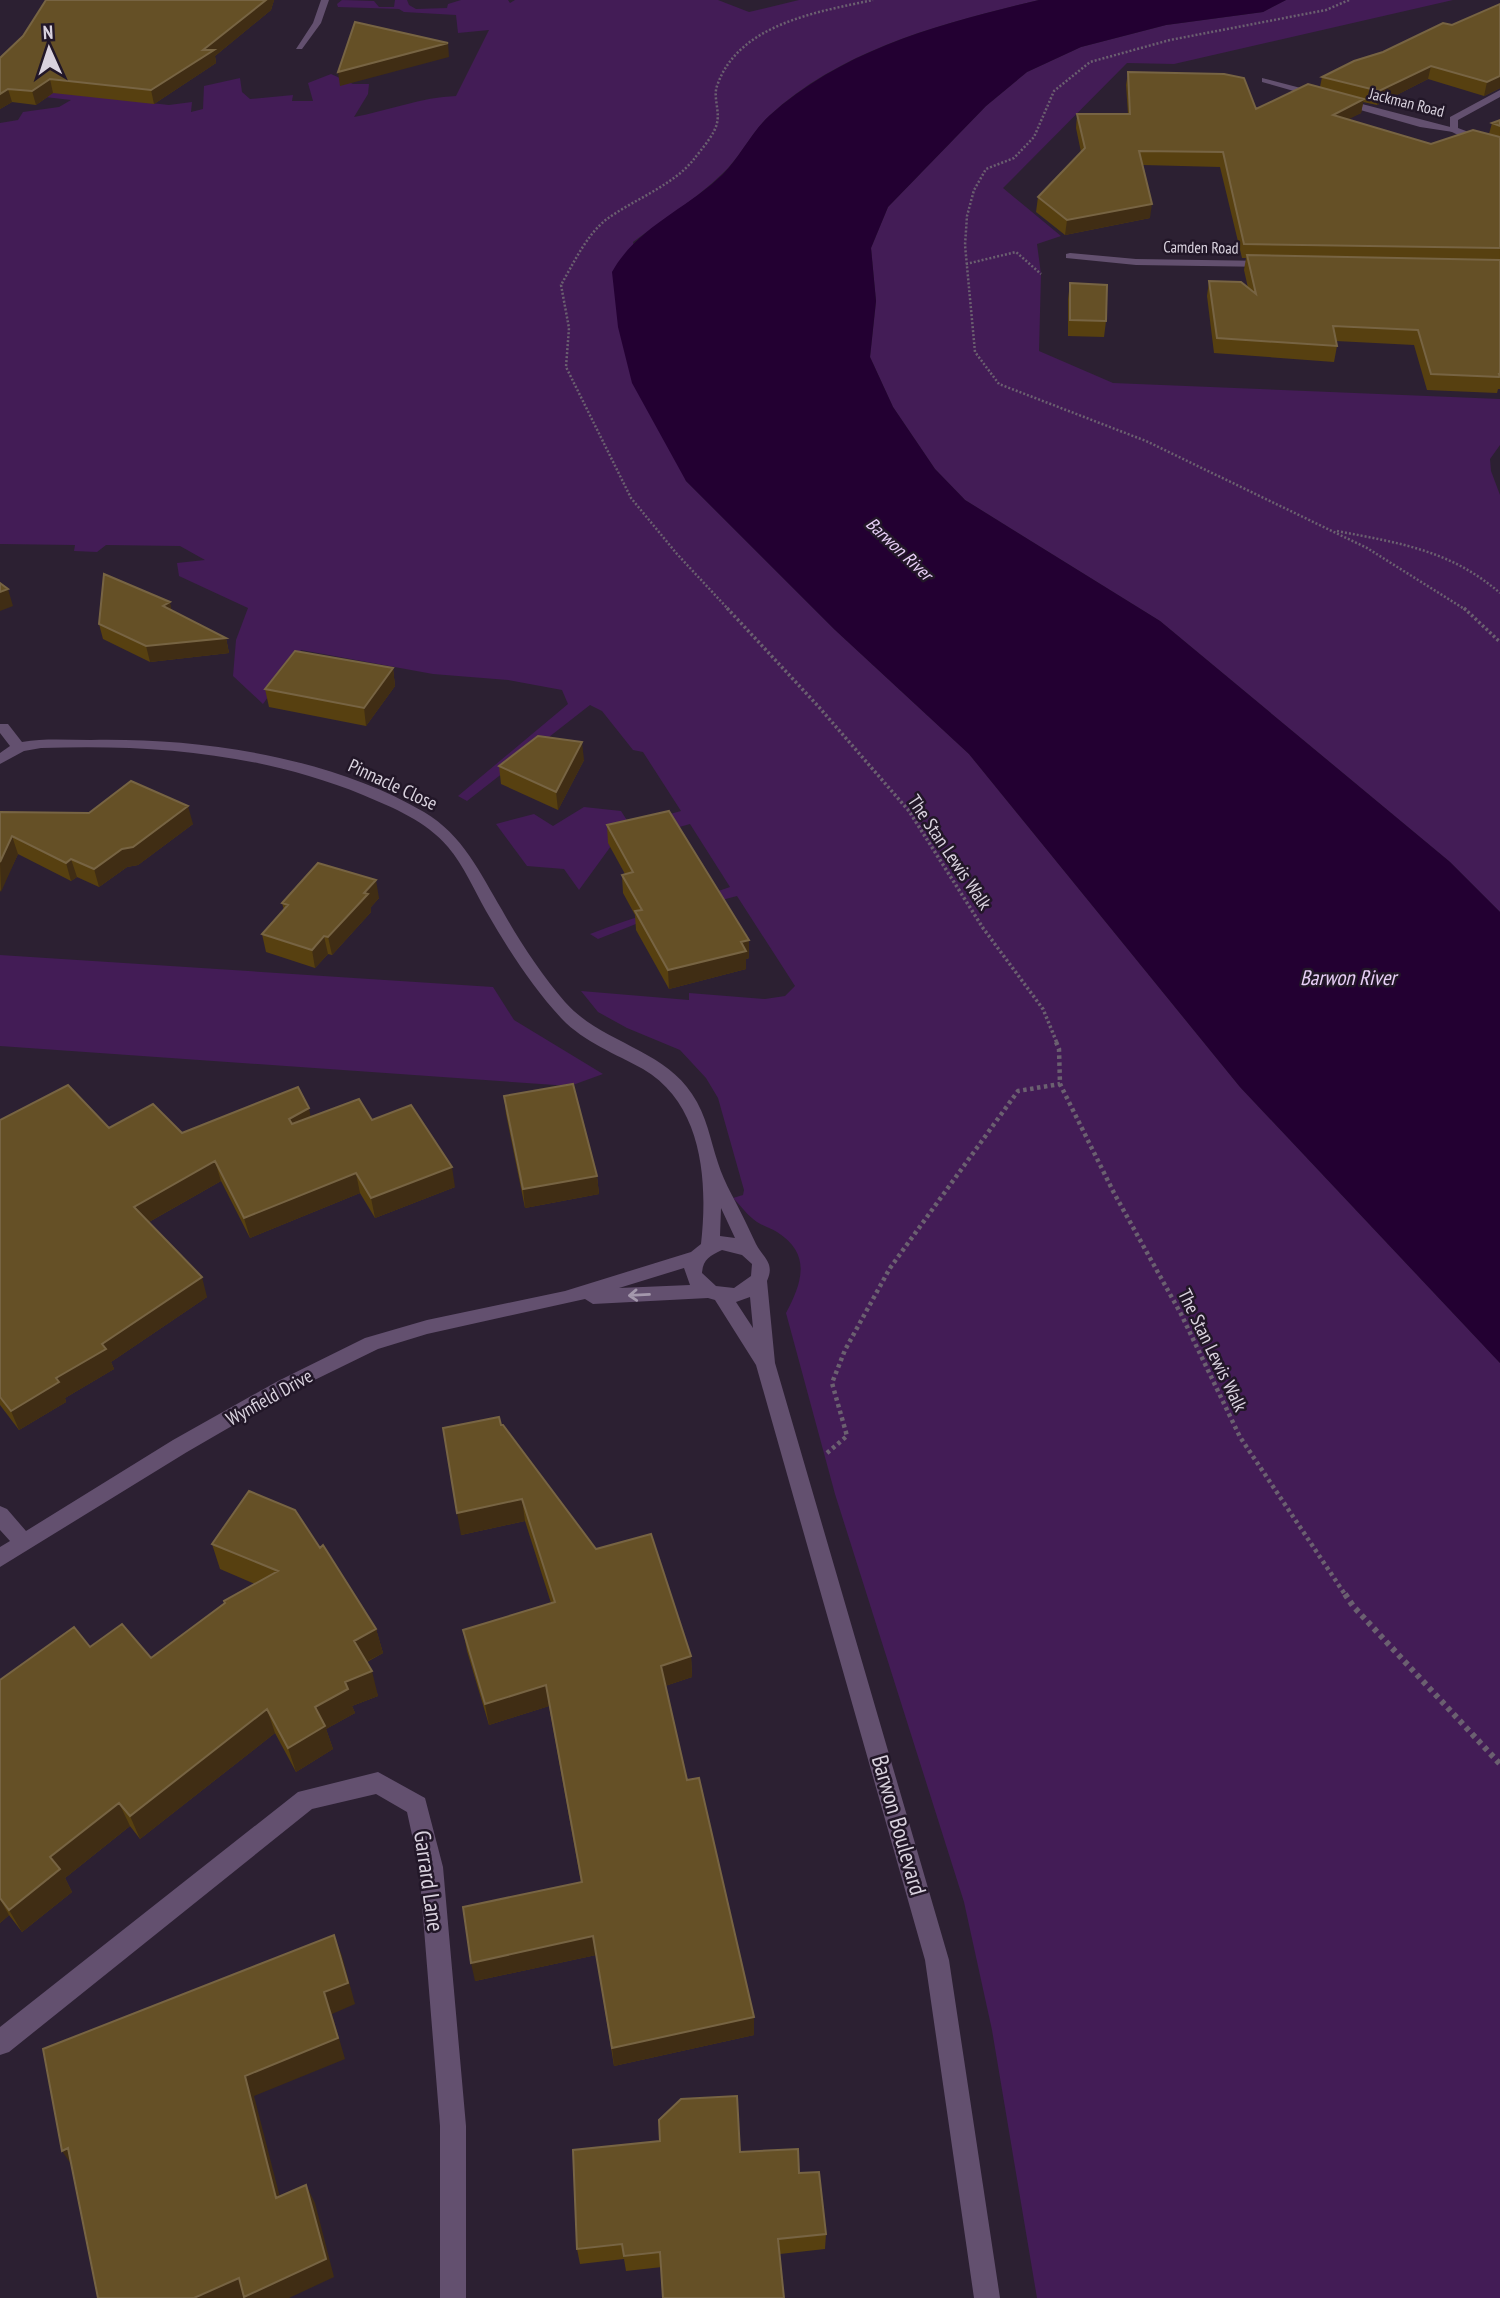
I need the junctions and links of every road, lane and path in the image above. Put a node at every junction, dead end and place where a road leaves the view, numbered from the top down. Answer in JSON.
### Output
{"nodes":[{"id":1,"x":325,"y":0,"type":"edge"},
{"id":2,"x":873,"y":0,"type":"edge"},
{"id":3,"x":1349,"y":0,"type":"edge"},
{"id":4,"x":299,"y":47,"type":"dead end"},
{"id":5,"x":1265,"y":80,"type":"dead end"},
{"id":6,"x":1500,"y":93,"type":"edge"},
{"id":7,"x":1453,"y":129,"type":"junction"},
{"id":8,"x":1500,"y":147,"type":"edge"},
{"id":9,"x":1070,"y":256,"type":"dead end"},
{"id":10,"x":966,"y":264,"type":"junction"},
{"id":11,"x":1276,"y":264,"type":"edge"},
{"id":12,"x":1041,"y":274,"type":"dead end"},
{"id":13,"x":1329,"y":530,"type":"junction"},
{"id":14,"x":1500,"y":593,"type":"edge"},
{"id":15,"x":1500,"y":642,"type":"edge"},
{"id":16,"x":3,"y":727,"type":"dead end"},
{"id":17,"x":19,"y":748,"type":"junction"},
{"id":18,"x":0,"y":760,"type":"edge"},
{"id":19,"x":1060,"y":1084,"type":"junction"},
{"id":20,"x":709,"y":1161,"type":"junction"},
{"id":21,"x":749,"y":1248,"type":"junction"},
{"id":22,"x":703,"y":1252,"type":"junction"},
{"id":23,"x":758,"y":1281,"type":"junction"},
{"id":24,"x":714,"y":1293,"type":"junction"},
{"id":25,"x":565,"y":1298,"type":"junction"},
{"id":26,"x":765,"y":1363,"type":"junction"},
{"id":27,"x":799,"y":1477,"type":"junction"},
{"id":28,"x":0,"y":1515,"type":"edge"},
{"id":29,"x":24,"y":1543,"type":"junction"},
{"id":30,"x":0,"y":1558,"type":"edge"},
{"id":31,"x":1500,"y":1764,"type":"edge"},
{"id":32,"x":0,"y":2043,"type":"edge"},
{"id":33,"x":453,"y":2298,"type":"edge"},
{"id":34,"x":987,"y":2298,"type":"edge"}],
"edges":[{"from":1,"to":4,"type":"street"},
{"from":2,"to":19,"type":"path","name":"The Stan Lewis Walk"},
{"from":3,"to":10,"type":"path"},
{"from":5,"to":7,"type":"street","name":"Jackman Road"},
{"from":6,"to":7,"type":"street"},
{"from":7,"to":8,"type":"street","name":"Jackman Road"},
{"from":9,"to":11,"type":"street","name":"Camden Road"},
{"from":10,"to":12,"type":"path"},
{"from":10,"to":13,"type":"path"},
{"from":13,"to":14,"type":"path"},
{"from":13,"to":15,"type":"path"},
{"from":16,"to":17,"type":"street"},
{"from":17,"to":18,"type":"street"},
{"from":17,"to":20,"type":"street","name":"Pinnacle Close"},
{"from":19,"to":27,"type":"path"},
{"from":19,"to":31,"type":"path","name":"The Stan Lewis Walk"},
{"from":20,"to":21,"type":"street","name":"Pinnacle Close"},
{"from":20,"to":22,"type":"street","name":"Pinnacle Close"},
{"from":21,"to":22,"type":"street"},
{"from":21,"to":23,"type":"street","name":"Barwon Boulevard"},
{"from":22,"to":24,"type":"street","name":"Barwon Boulevard"},
{"from":22,"to":25,"type":"street","name":"Wynfield Drive"},
{"from":23,"to":24,"type":"street"},
{"from":23,"to":26,"type":"street","name":"Barwon Boulevard"},
{"from":24,"to":25,"type":"street","name":"Wynfield Drive","one_way":true},
{"from":24,"to":26,"type":"street","name":"Barwon Boulevard"},
{"from":25,"to":29,"type":"street","name":"Wynfield Drive"},
{"from":26,"to":27,"type":"street","name":"Barwon Boulevard"},
{"from":27,"to":34,"type":"street","name":"Barwon Boulevard"},
{"from":28,"to":29,"type":"street"},
{"from":29,"to":30,"type":"street","name":"Wynfield Drive"},
{"from":32,"to":33,"type":"street","name":"Garrard Lane"}]}
